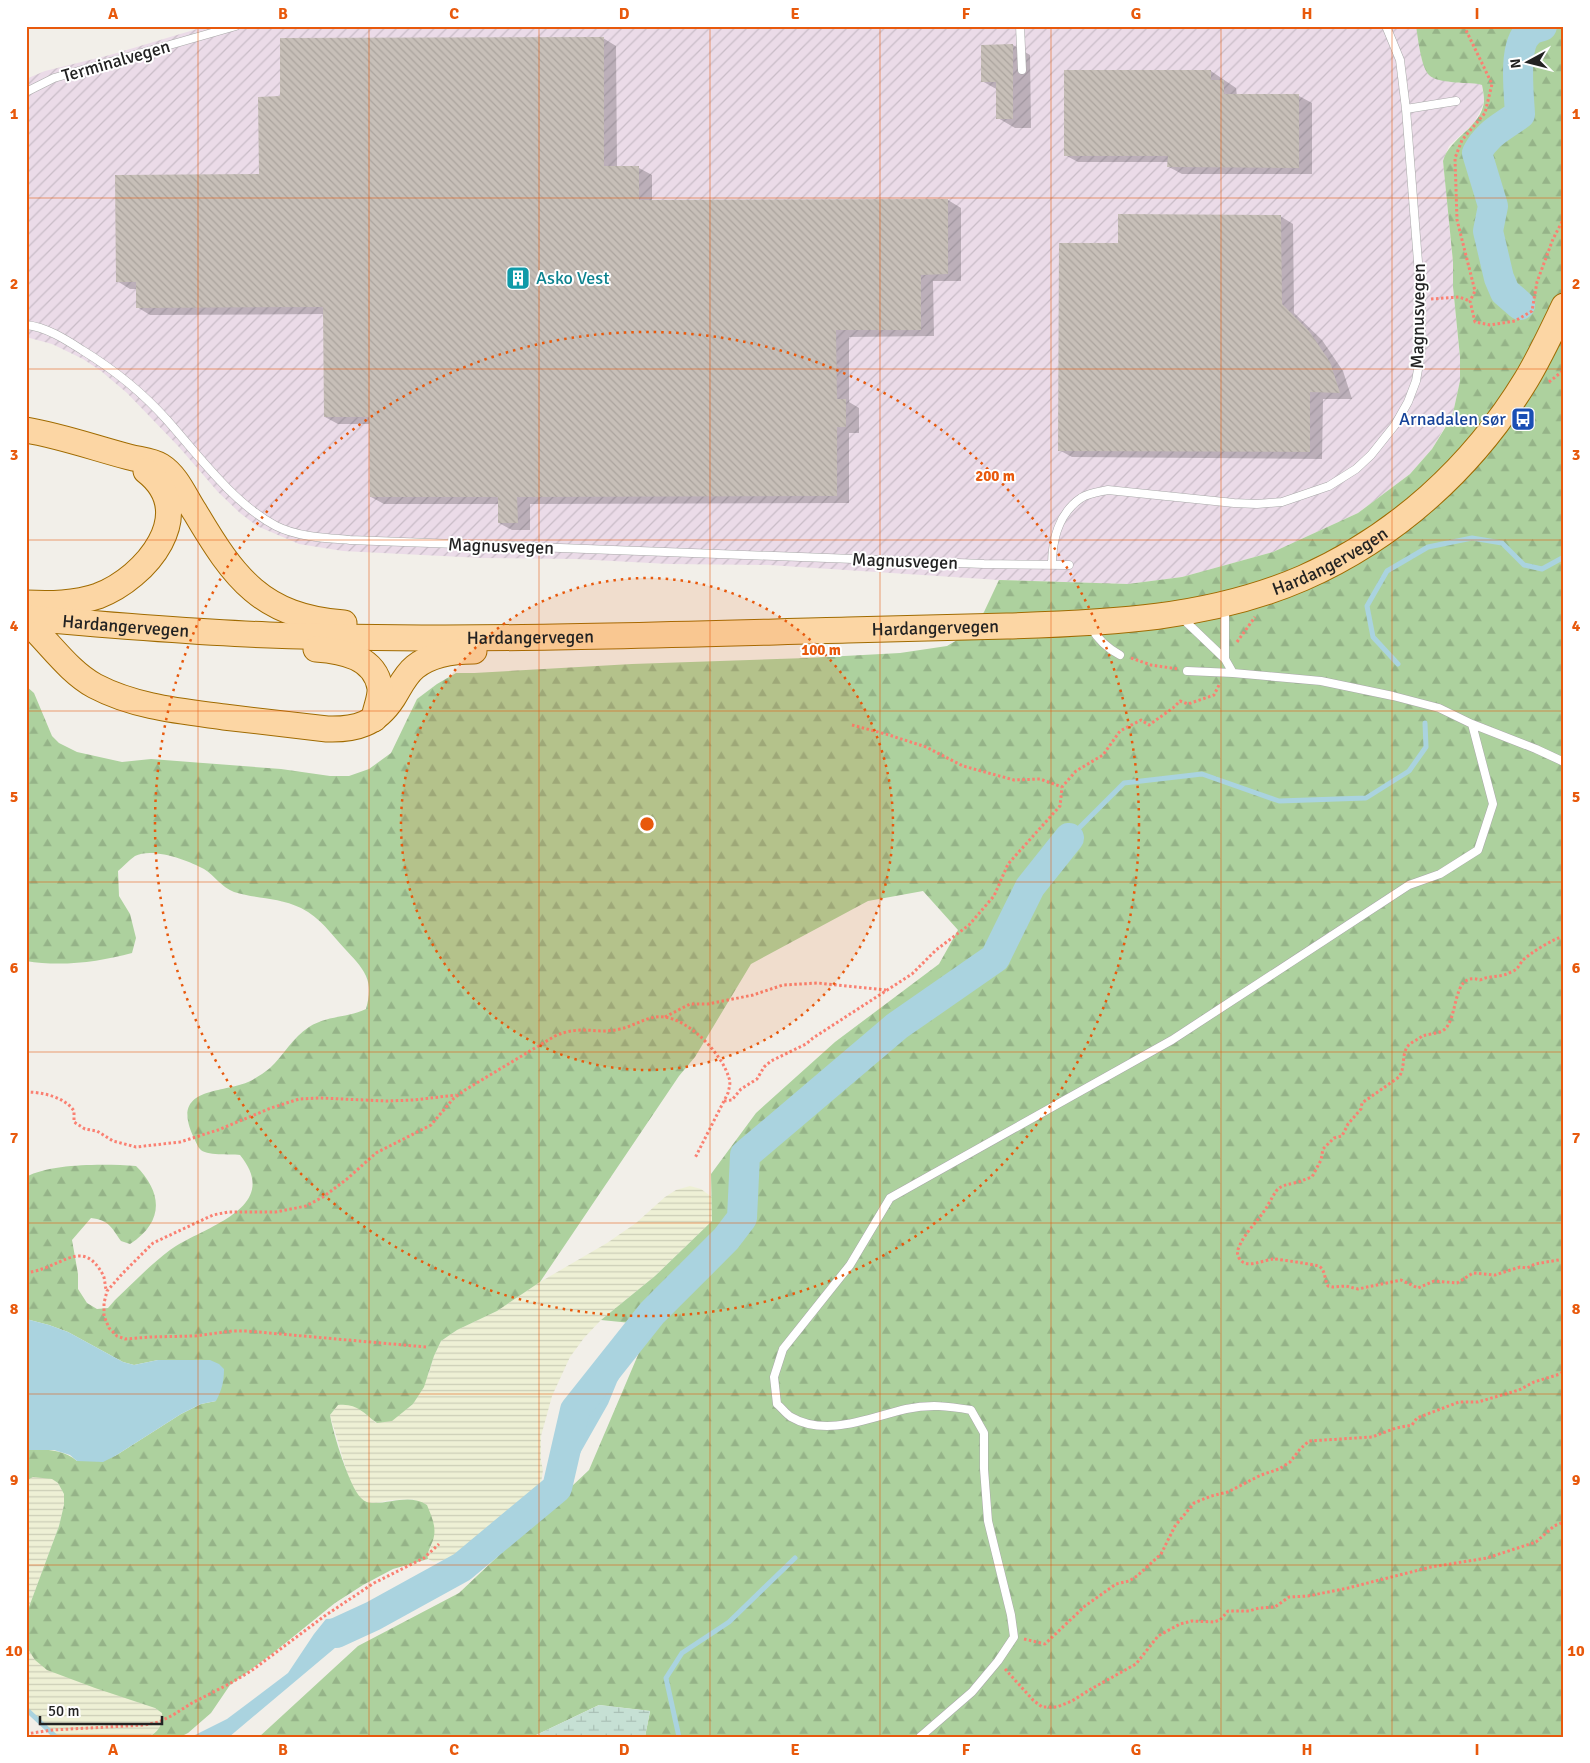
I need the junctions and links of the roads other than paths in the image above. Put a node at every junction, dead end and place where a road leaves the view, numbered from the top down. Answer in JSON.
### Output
{"nodes":[{"id":1,"x":236,"y":26,"type":"edge"},
{"id":2,"x":1020,"y":26,"type":"edge"},
{"id":3,"x":1386,"y":26,"type":"edge"},
{"id":4,"x":1022,"y":70,"type":"dead end"},
{"id":5,"x":26,"y":92,"type":"edge"},
{"id":6,"x":1456,"y":101,"type":"dead end"},
{"id":7,"x":1406,"y":109,"type":"junction"},
{"id":8,"x":1564,"y":306,"type":"edge"},
{"id":9,"x":26,"y":325,"type":"edge"},
{"id":10,"x":26,"y":430,"type":"edge"},
{"id":11,"x":131,"y":458,"type":"junction"},
{"id":12,"x":1052,"y":565,"type":"junction"},
{"id":13,"x":1068,"y":565,"type":"dead end"},
{"id":14,"x":26,"y":603,"type":"edge"},
{"id":15,"x":1225,"y":604,"type":"junction"},
{"id":16,"x":1178,"y":614,"type":"junction"},
{"id":17,"x":1088,"y":623,"type":"junction"},
{"id":18,"x":33,"y":626,"type":"edge"},
{"id":19,"x":131,"y":628,"type":"junction"},
{"id":20,"x":712,"y":634,"type":"junction"},
{"id":21,"x":616,"y":636,"type":"junction"},
{"id":22,"x":1120,"y":655,"type":"road end"},
{"id":23,"x":1225,"y":659,"type":"junction"},
{"id":24,"x":1188,"y":670,"type":"road end"},
{"id":25,"x":1233,"y":673,"type":"junction"},
{"id":26,"x":374,"y":719,"type":"junction"},
{"id":27,"x":1472,"y":724,"type":"junction"},
{"id":28,"x":1564,"y":762,"type":"edge"},
{"id":29,"x":920,"y":1737,"type":"edge"}],
"edges":[{"from":1,"to":5,"type":"lane","name":"Terminalvegen"},
{"from":2,"to":4,"type":"lane"},
{"from":3,"to":7,"type":"lane","name":"Magnusvegen"},
{"from":6,"to":7,"type":"lane"},
{"from":7,"to":12,"type":"lane","name":"Magnusvegen"},
{"from":8,"to":15,"type":"main road","name":"Hardangervegen"},
{"from":9,"to":12,"type":"lane","name":"Magnusvegen"},
{"from":10,"to":11,"type":"main road"},
{"from":11,"to":14,"type":"main road"},
{"from":11,"to":21,"type":"main road"},
{"from":12,"to":13,"type":"lane","name":"Magnusvegen"},
{"from":15,"to":16,"type":"main road","name":"Hardangervegen"},
{"from":15,"to":23,"type":"lane"},
{"from":16,"to":17,"type":"main road","name":"Hardangervegen"},
{"from":16,"to":23,"type":"lane"},
{"from":17,"to":20,"type":"main road","name":"Hardangervegen"},
{"from":17,"to":22,"type":"lane"},
{"from":18,"to":19,"type":"main road","name":"Hardangervegen"},
{"from":18,"to":26,"type":"main road"},
{"from":19,"to":21,"type":"main road","name":"Hardangervegen"},
{"from":19,"to":26,"type":"main road"},
{"from":20,"to":21,"type":"main road","name":"Hardangervegen"},
{"from":20,"to":26,"type":"main road"},
{"from":23,"to":25,"type":"lane"},
{"from":24,"to":25,"type":"lane"},
{"from":25,"to":27,"type":"lane"},
{"from":27,"to":28,"type":"lane"},
{"from":27,"to":29,"type":"lane"}]}
